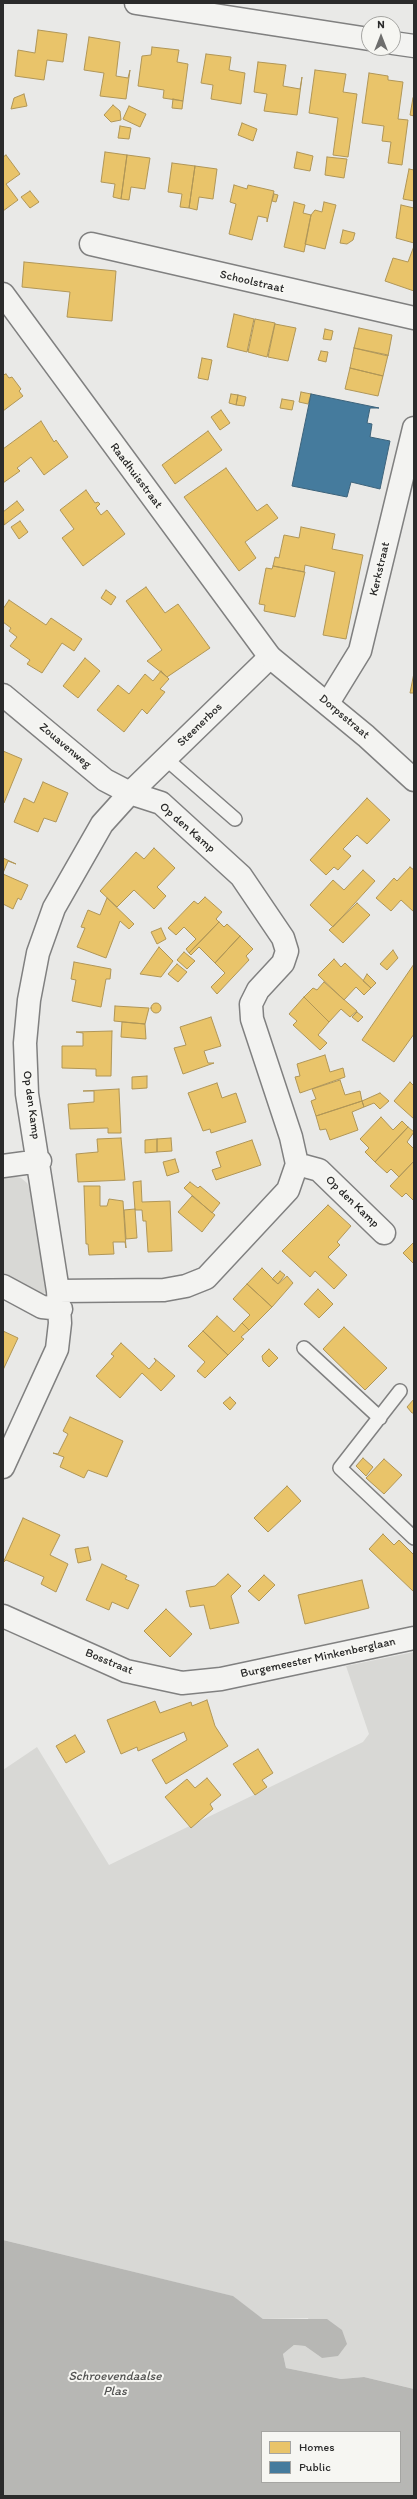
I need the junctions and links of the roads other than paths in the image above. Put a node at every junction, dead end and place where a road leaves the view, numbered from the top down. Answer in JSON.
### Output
{"nodes":[{"id":1,"x":136,"y":3,"type":"edge"},
{"id":2,"x":361,"y":38,"type":"edge"},
{"id":3,"x":401,"y":44,"type":"edge"},
{"id":4,"x":414,"y":46,"type":"edge"},
{"id":5,"x":91,"y":244,"type":"dead end"},
{"id":6,"x":3,"y":294,"type":"edge"},
{"id":7,"x":414,"y":318,"type":"edge"},
{"id":8,"x":414,"y":428,"type":"edge"},
{"id":9,"x":270,"y":657,"type":"junction"},
{"id":10,"x":3,"y":695,"type":"edge"},
{"id":11,"x":328,"y":703,"type":"junction"},
{"id":12,"x":165,"y":758,"type":"junction"},
{"id":13,"x":414,"y":780,"type":"edge"},
{"id":14,"x":130,"y":793,"type":"junction"},
{"id":15,"x":235,"y":819,"type":"dead end"},
{"id":16,"x":40,"y":1161,"type":"junction"},
{"id":17,"x":297,"y":1164,"type":"junction"},
{"id":18,"x":3,"y":1166,"type":"edge"},
{"id":19,"x":384,"y":1233,"type":"dead end"},
{"id":20,"x":3,"y":1286,"type":"edge"},
{"id":21,"x":60,"y":1300,"type":"junction"},
{"id":22,"x":304,"y":1348,"type":"dead end"},
{"id":23,"x":400,"y":1392,"type":"dead end"},
{"id":24,"x":380,"y":1418,"type":"junction"},
{"id":25,"x":3,"y":1467,"type":"edge"},
{"id":26,"x":414,"y":1538,"type":"edge"},
{"id":27,"x":3,"y":1616,"type":"edge"},
{"id":28,"x":414,"y":1638,"type":"edge"},
{"id":29,"x":221,"y":1679,"type":"joint"}],
"edges":[{"from":1,"to":2,"type":"street"},
{"from":3,"to":4,"type":"street"},
{"from":5,"to":7,"type":"street","name":"Schoolstraat"},
{"from":6,"to":9,"type":"street","name":"Raadhuisstraat"},
{"from":8,"to":11,"type":"street","name":"Kerkstraat"},
{"from":9,"to":11,"type":"street","name":"Dorpsstraat"},
{"from":9,"to":12,"type":"street","name":"Steenerbos"},
{"from":10,"to":14,"type":"street","name":"Zouavenweg"},
{"from":11,"to":13,"type":"street","name":"Dorpsstraat"},
{"from":12,"to":14,"type":"street","name":"Steenerbos"},
{"from":12,"to":15,"type":"lane"},
{"from":14,"to":16,"type":"street","name":"Op den Kamp"},
{"from":14,"to":17,"type":"street","name":"Op den Kamp"},
{"from":16,"to":18,"type":"street"},
{"from":16,"to":21,"type":"street","name":"Op den Kamp"},
{"from":17,"to":19,"type":"street","name":"Op den Kamp"},
{"from":17,"to":21,"type":"street"},
{"from":20,"to":21,"type":"street"},
{"from":21,"to":25,"type":"street","name":"Op den Kamp"},
{"from":22,"to":24,"type":"lane"},
{"from":23,"to":24,"type":"lane"},
{"from":24,"to":26,"type":"lane"},
{"from":27,"to":29,"type":"street","name":"Bosstraat"},
{"from":28,"to":29,"type":"street","name":"Burgemeester Minkenberglaan"}]}
